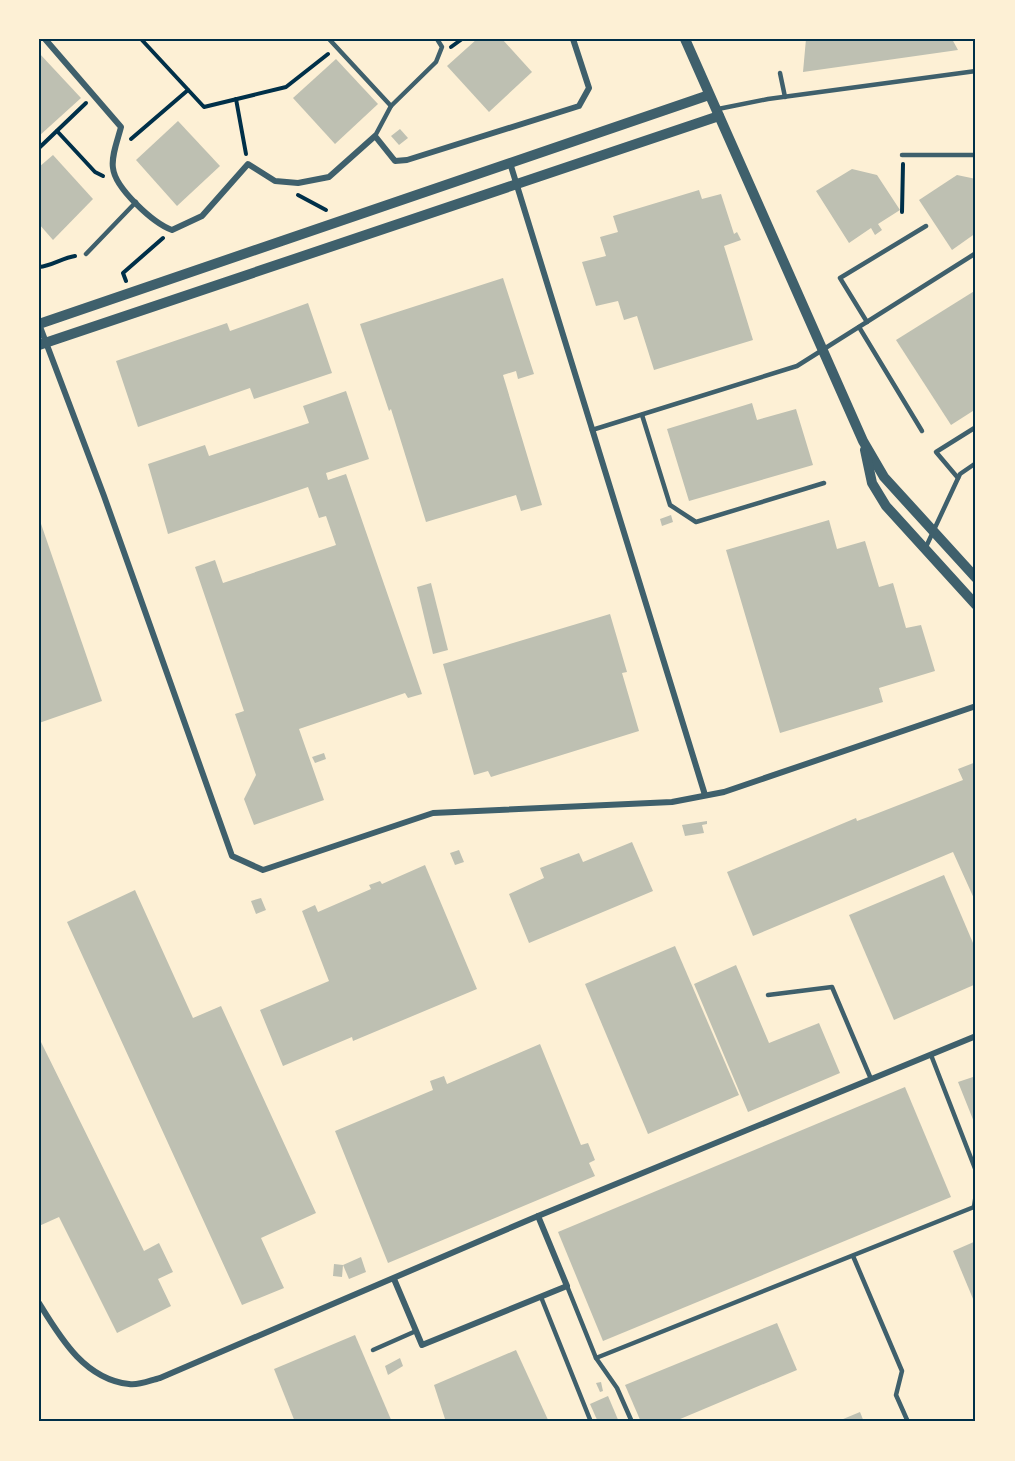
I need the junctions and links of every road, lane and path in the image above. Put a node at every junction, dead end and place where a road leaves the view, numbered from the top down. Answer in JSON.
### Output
{"nodes":[{"id":1,"x":45,"y":39,"type":"edge"},
{"id":2,"x":141,"y":39,"type":"edge"},
{"id":3,"x":329,"y":39,"type":"edge"},
{"id":4,"x":437,"y":39,"type":"edge"},
{"id":5,"x":573,"y":39,"type":"edge"},
{"id":6,"x":685,"y":39,"type":"edge"},
{"id":7,"x":337,"y":47,"type":"junction"},
{"id":8,"x":976,"y":71,"type":"edge"},
{"id":9,"x":780,"y":73,"type":"dead end"},
{"id":10,"x":188,"y":90,"type":"junction"},
{"id":11,"x":710,"y":94,"type":"junction"},
{"id":12,"x":94,"y":96,"type":"junction"},
{"id":13,"x":785,"y":97,"type":"junction"},
{"id":14,"x":236,"y":99,"type":"junction"},
{"id":15,"x":391,"y":106,"type":"junction"},
{"id":16,"x":718,"y":113,"type":"junction"},
{"id":17,"x":57,"y":131,"type":"junction"},
{"id":18,"x":375,"y":136,"type":"junction"},
{"id":19,"x":39,"y":148,"type":"edge"},
{"id":20,"x":115,"y":154,"type":"junction"},
{"id":21,"x":976,"y":154,"type":"edge"},
{"id":22,"x":902,"y":155,"type":"joint"},
{"id":23,"x":248,"y":164,"type":"junction"},
{"id":24,"x":510,"y":164,"type":"junction"},
{"id":25,"x":116,"y":181,"type":"junction"},
{"id":26,"x":298,"y":183,"type":"junction"},
{"id":27,"x":516,"y":184,"type":"junction"},
{"id":28,"x":136,"y":202,"type":"junction"},
{"id":29,"x":902,"y":212,"type":"dead end"},
{"id":30,"x":345,"y":220,"type":"junction"},
{"id":31,"x":926,"y":226,"type":"dead end"},
{"id":32,"x":172,"y":230,"type":"junction"},
{"id":33,"x":976,"y":253,"type":"edge"},
{"id":34,"x":86,"y":254,"type":"joint"},
{"id":35,"x":39,"y":267,"type":"edge"},
{"id":36,"x":130,"y":293,"type":"junction"},
{"id":37,"x":867,"y":322,"type":"junction"},
{"id":38,"x":39,"y":324,"type":"edge"},
{"id":39,"x":859,"y":327,"type":"junction"},
{"id":40,"x":43,"y":344,"type":"edge"},
{"id":41,"x":823,"y":350,"type":"junction"},
{"id":42,"x":642,"y":415,"type":"junction"},
{"id":43,"x":976,"y":427,"type":"edge"},
{"id":44,"x":592,"y":430,"type":"junction"},
{"id":45,"x":922,"y":431,"type":"dead end"},
{"id":46,"x":863,"y":441,"type":"junction"},
{"id":47,"x":976,"y":463,"type":"edge"},
{"id":48,"x":958,"y":478,"type":"junction"},
{"id":49,"x":824,"y":483,"type":"dead end"},
{"id":50,"x":932,"y":530,"type":"junction"},
{"id":51,"x":924,"y":550,"type":"junction"},
{"id":52,"x":976,"y":578,"type":"edge"},
{"id":53,"x":976,"y":604,"type":"edge"},
{"id":54,"x":976,"y":706,"type":"edge"},
{"id":55,"x":705,"y":795,"type":"junction"},
{"id":56,"x":768,"y":995,"type":"dead end"},
{"id":57,"x":976,"y":1036,"type":"edge"},
{"id":58,"x":931,"y":1055,"type":"junction"},
{"id":59,"x":871,"y":1079,"type":"junction"},
{"id":60,"x":976,"y":1171,"type":"edge"},
{"id":61,"x":976,"y":1193,"type":"edge"},
{"id":62,"x":538,"y":1216,"type":"junction"},
{"id":63,"x":853,"y":1256,"type":"junction"},
{"id":64,"x":394,"y":1279,"type":"junction"},
{"id":65,"x":567,"y":1287,"type":"junction"},
{"id":66,"x":541,"y":1297,"type":"junction"},
{"id":67,"x":39,"y":1303,"type":"edge"},
{"id":68,"x":416,"y":1331,"type":"junction"},
{"id":69,"x":373,"y":1350,"type":"dead end"},
{"id":70,"x":596,"y":1358,"type":"junction"},
{"id":71,"x":591,"y":1422,"type":"edge"},
{"id":72,"x":632,"y":1422,"type":"edge"},
{"id":73,"x":908,"y":1422,"type":"edge"}],
"edges":[{"from":1,"to":12,"type":"street"},
{"from":2,"to":10,"type":"path"},
{"from":3,"to":7,"type":"lane"},
{"from":4,"to":15,"type":"lane"},
{"from":5,"to":18,"type":"street"},
{"from":6,"to":11,"type":"street"},
{"from":7,"to":14,"type":"path"},
{"from":7,"to":15,"type":"lane"},
{"from":8,"to":13,"type":"lane"},
{"from":9,"to":13,"type":"lane"},
{"from":10,"to":14,"type":"path"},
{"from":10,"to":20,"type":"path"},
{"from":11,"to":16,"type":"street"},
{"from":11,"to":24,"type":"street"},
{"from":12,"to":17,"type":"path"},
{"from":12,"to":20,"type":"street"},
{"from":13,"to":16,"type":"lane"},
{"from":14,"to":23,"type":"path"},
{"from":15,"to":18,"type":"lane"},
{"from":16,"to":27,"type":"street"},
{"from":16,"to":41,"type":"street"},
{"from":17,"to":19,"type":"path"},
{"from":17,"to":25,"type":"path"},
{"from":18,"to":26,"type":"street"},
{"from":20,"to":25,"type":"street"},
{"from":21,"to":22,"type":"lane"},
{"from":22,"to":29,"type":"path"},
{"from":23,"to":26,"type":"street"},
{"from":23,"to":32,"type":"street"},
{"from":24,"to":27,"type":"street"},
{"from":24,"to":30,"type":"street"},
{"from":25,"to":28,"type":"street"},
{"from":26,"to":30,"type":"path"},
{"from":27,"to":40,"type":"street"},
{"from":27,"to":44,"type":"street"},
{"from":28,"to":32,"type":"street"},
{"from":28,"to":34,"type":"lane"},
{"from":30,"to":36,"type":"street"},
{"from":31,"to":37,"type":"lane"},
{"from":32,"to":36,"type":"path"},
{"from":33,"to":37,"type":"lane"},
{"from":34,"to":35,"type":"path"},
{"from":36,"to":38,"type":"street"},
{"from":37,"to":39,"type":"lane"},
{"from":38,"to":40,"type":"street"},
{"from":39,"to":41,"type":"lane"},
{"from":39,"to":45,"type":"lane"},
{"from":40,"to":55,"type":"street"},
{"from":41,"to":42,"type":"lane"},
{"from":41,"to":46,"type":"street"},
{"from":42,"to":44,"type":"lane"},
{"from":42,"to":49,"type":"lane"},
{"from":43,"to":48,"type":"lane"},
{"from":44,"to":55,"type":"street"},
{"from":46,"to":50,"type":"street"},
{"from":46,"to":51,"type":"street"},
{"from":47,"to":48,"type":"lane"},
{"from":48,"to":50,"type":"lane"},
{"from":50,"to":51,"type":"lane"},
{"from":50,"to":52,"type":"street"},
{"from":51,"to":53,"type":"street"},
{"from":54,"to":55,"type":"street"},
{"from":56,"to":59,"type":"lane"},
{"from":57,"to":58,"type":"street"},
{"from":58,"to":59,"type":"street"},
{"from":58,"to":60,"type":"lane"},
{"from":59,"to":62,"type":"street"},
{"from":61,"to":63,"type":"lane"},
{"from":62,"to":64,"type":"street"},
{"from":62,"to":65,"type":"street"},
{"from":63,"to":70,"type":"lane"},
{"from":63,"to":73,"type":"lane"},
{"from":64,"to":67,"type":"street"},
{"from":64,"to":68,"type":"street"},
{"from":65,"to":66,"type":"street"},
{"from":65,"to":70,"type":"lane"},
{"from":66,"to":68,"type":"street"},
{"from":66,"to":71,"type":"lane"},
{"from":68,"to":69,"type":"lane"},
{"from":70,"to":72,"type":"lane"}]}
